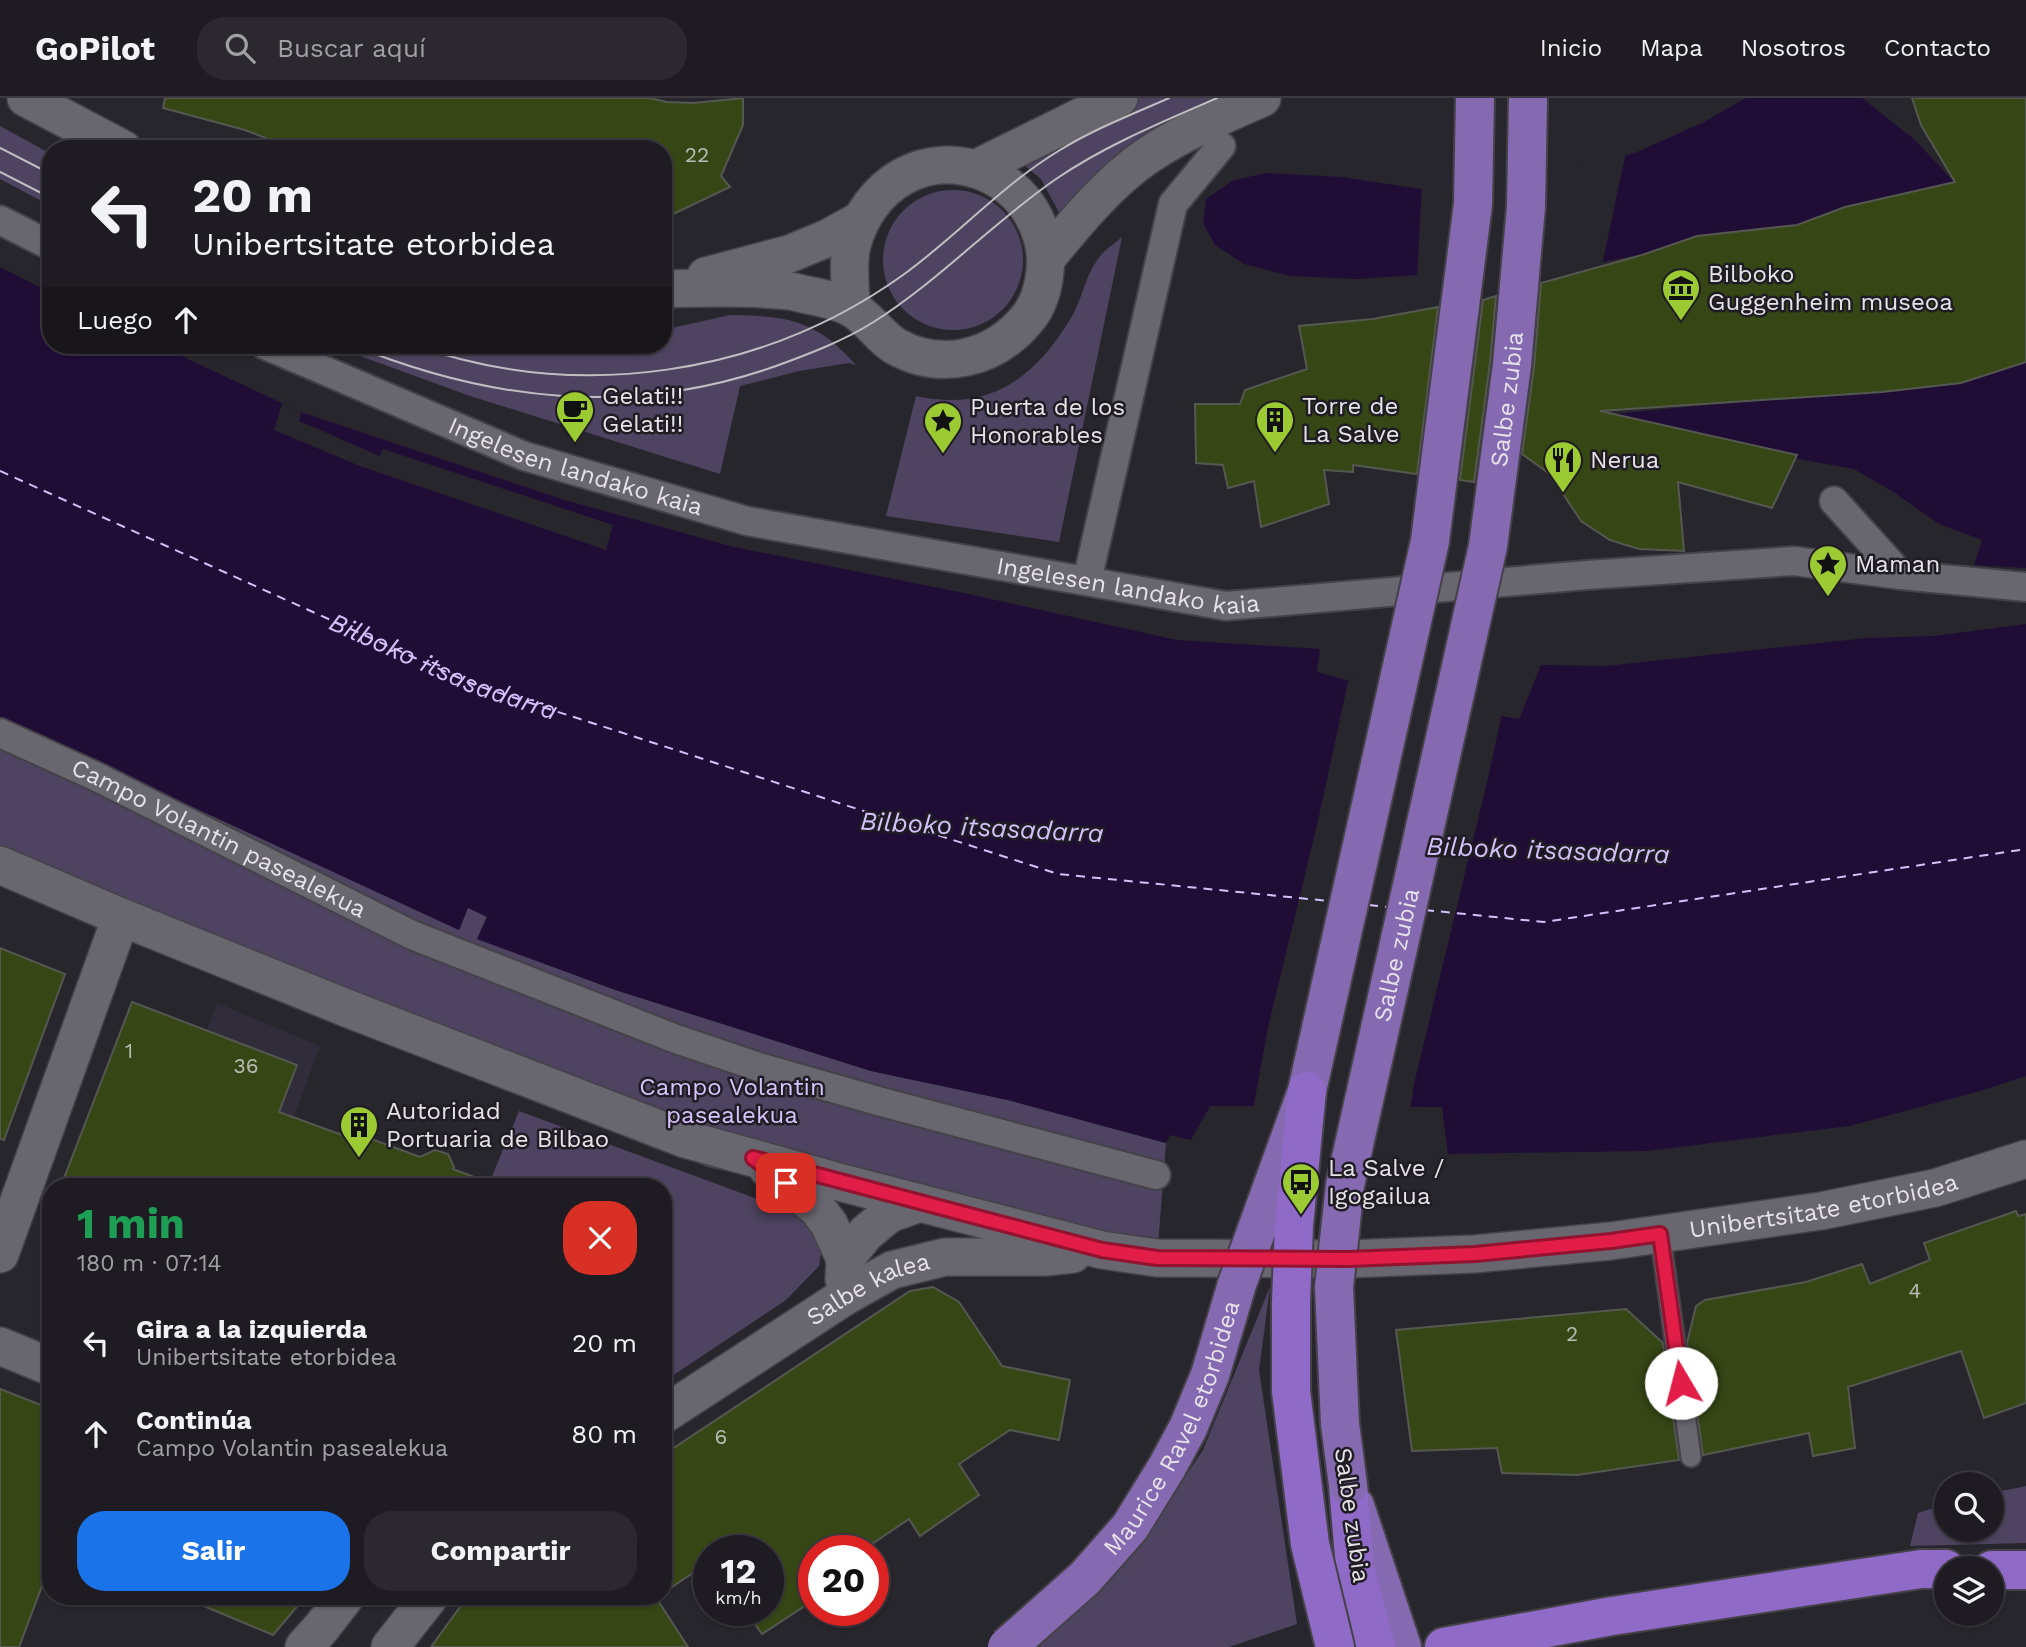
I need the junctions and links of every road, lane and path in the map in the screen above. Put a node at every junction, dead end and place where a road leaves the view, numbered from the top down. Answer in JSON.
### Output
{"nodes":[{"id":1,"x":1119,"y":98,"type":"edge"},
{"id":2,"x":1262,"y":98,"type":"edge"},
{"id":3,"x":1475,"y":98,"type":"edge"},
{"id":4,"x":1528,"y":98,"type":"edge"},
{"id":5,"x":35,"y":101,"type":"edge"},
{"id":6,"x":106,"y":140,"type":"edge"},
{"id":7,"x":1221,"y":146,"type":"dead end"},
{"id":8,"x":975,"y":169,"type":"junction"},
{"id":9,"x":0,"y":220,"type":"edge"},
{"id":10,"x":859,"y":221,"type":"junction"},
{"id":11,"x":42,"y":241,"type":"edge"},
{"id":12,"x":1046,"y":258,"type":"junction"},
{"id":13,"x":672,"y":286,"type":"edge"},
{"id":14,"x":672,"y":288,"type":"edge"},
{"id":15,"x":852,"y":308,"type":"junction"},
{"id":16,"x":286,"y":354,"type":"edge"},
{"id":17,"x":1833,"y":501,"type":"dead end"},
{"id":18,"x":1901,"y":575,"type":"junction"},
{"id":19,"x":1087,"y":582,"type":"junction"},
{"id":20,"x":2026,"y":587,"type":"edge"},
{"id":21,"x":0,"y":733,"type":"edge"},
{"id":22,"x":0,"y":865,"type":"edge"},
{"id":23,"x":121,"y":917,"type":"junction"},
{"id":24,"x":1307,"y":1091,"type":"junction"},
{"id":25,"x":753,"y":1158,"type":"junction"},
{"id":26,"x":2026,"y":1160,"type":"edge"},
{"id":27,"x":1156,"y":1175,"type":"dead end"},
{"id":28,"x":920,"y":1203,"type":"junction"},
{"id":29,"x":1660,"y":1234,"type":"junction"},
{"id":30,"x":1102,"y":1250,"type":"junction"},
{"id":31,"x":0,"y":1254,"type":"edge"},
{"id":32,"x":845,"y":1259,"type":"junction"},
{"id":33,"x":844,"y":1297,"type":"junction"},
{"id":34,"x":0,"y":1346,"type":"edge"},
{"id":35,"x":42,"y":1363,"type":"edge"},
{"id":36,"x":672,"y":1409,"type":"edge"},
{"id":37,"x":1692,"y":1457,"type":"dead end"},
{"id":38,"x":1348,"y":1485,"type":"junction"},
{"id":39,"x":1934,"y":1569,"type":"edge"},
{"id":40,"x":2004,"y":1570,"type":"edge"},
{"id":41,"x":2026,"y":1570,"type":"edge"},
{"id":42,"x":338,"y":1605,"type":"edge"},
{"id":43,"x":423,"y":1605,"type":"edge"},
{"id":44,"x":304,"y":1647,"type":"edge"},
{"id":45,"x":390,"y":1647,"type":"edge"},
{"id":46,"x":1007,"y":1647,"type":"edge"},
{"id":47,"x":1335,"y":1647,"type":"edge"},
{"id":48,"x":1376,"y":1647,"type":"edge"},
{"id":49,"x":1402,"y":1647,"type":"edge"},
{"id":50,"x":1444,"y":1647,"type":"edge"}],
"edges":[{"from":1,"to":8,"type":"street"},
{"from":2,"to":12,"type":"street"},
{"from":3,"to":24,"type":"main road","bridge":true},
{"from":4,"to":38,"type":"main road","name":"Salbe zubia","bridge":true},
{"from":5,"to":6,"type":"street"},
{"from":7,"to":19,"type":"street"},
{"from":8,"to":10,"type":"street"},
{"from":8,"to":12,"type":"street"},
{"from":9,"to":11,"type":"street"},
{"from":10,"to":13,"type":"street"},
{"from":10,"to":15,"type":"street"},
{"from":12,"to":15,"type":"street"},
{"from":14,"to":15,"type":"street"},
{"from":16,"to":19,"type":"street","name":"Ingelesen landako kaia"},
{"from":17,"to":18,"type":"street"},
{"from":18,"to":19,"type":"street","name":"Ingelesen landako kaia"},
{"from":18,"to":20,"type":"street","name":"Ingelesen landako kaia"},
{"from":21,"to":27,"type":"street","name":"Campo Volantin pasealekua"},
{"from":22,"to":23,"type":"street"},
{"from":23,"to":25,"type":"street"},
{"from":23,"to":31,"type":"street"},
{"from":24,"to":46,"type":"main road","name":"Maurice Ravel etorbidea","bridge":true},
{"from":24,"to":47,"type":"highway","bridge":true},
{"from":25,"to":28,"type":"street"},
{"from":25,"to":32,"type":"street"},
{"from":26,"to":29,"type":"street","name":"Unibertsitate etorbidea"},
{"from":28,"to":30,"type":"street"},
{"from":28,"to":32,"type":"street"},
{"from":29,"to":30,"type":"street","name":"Unibertsitate etorbidea"},
{"from":29,"to":37,"type":"lane"},
{"from":30,"to":33,"type":"street","name":"Salbe kalea"},
{"from":32,"to":33,"type":"street"},
{"from":33,"to":36,"type":"street","name":"Salbe kalea"},
{"from":34,"to":35,"type":"street"},
{"from":38,"to":48,"type":"highway","name":"Salbe zubia"},
{"from":38,"to":49,"type":"main road"},
{"from":39,"to":50,"type":"highway"},
{"from":40,"to":41,"type":"highway"},
{"from":42,"to":44,"type":"street"},
{"from":43,"to":45,"type":"street"}]}
